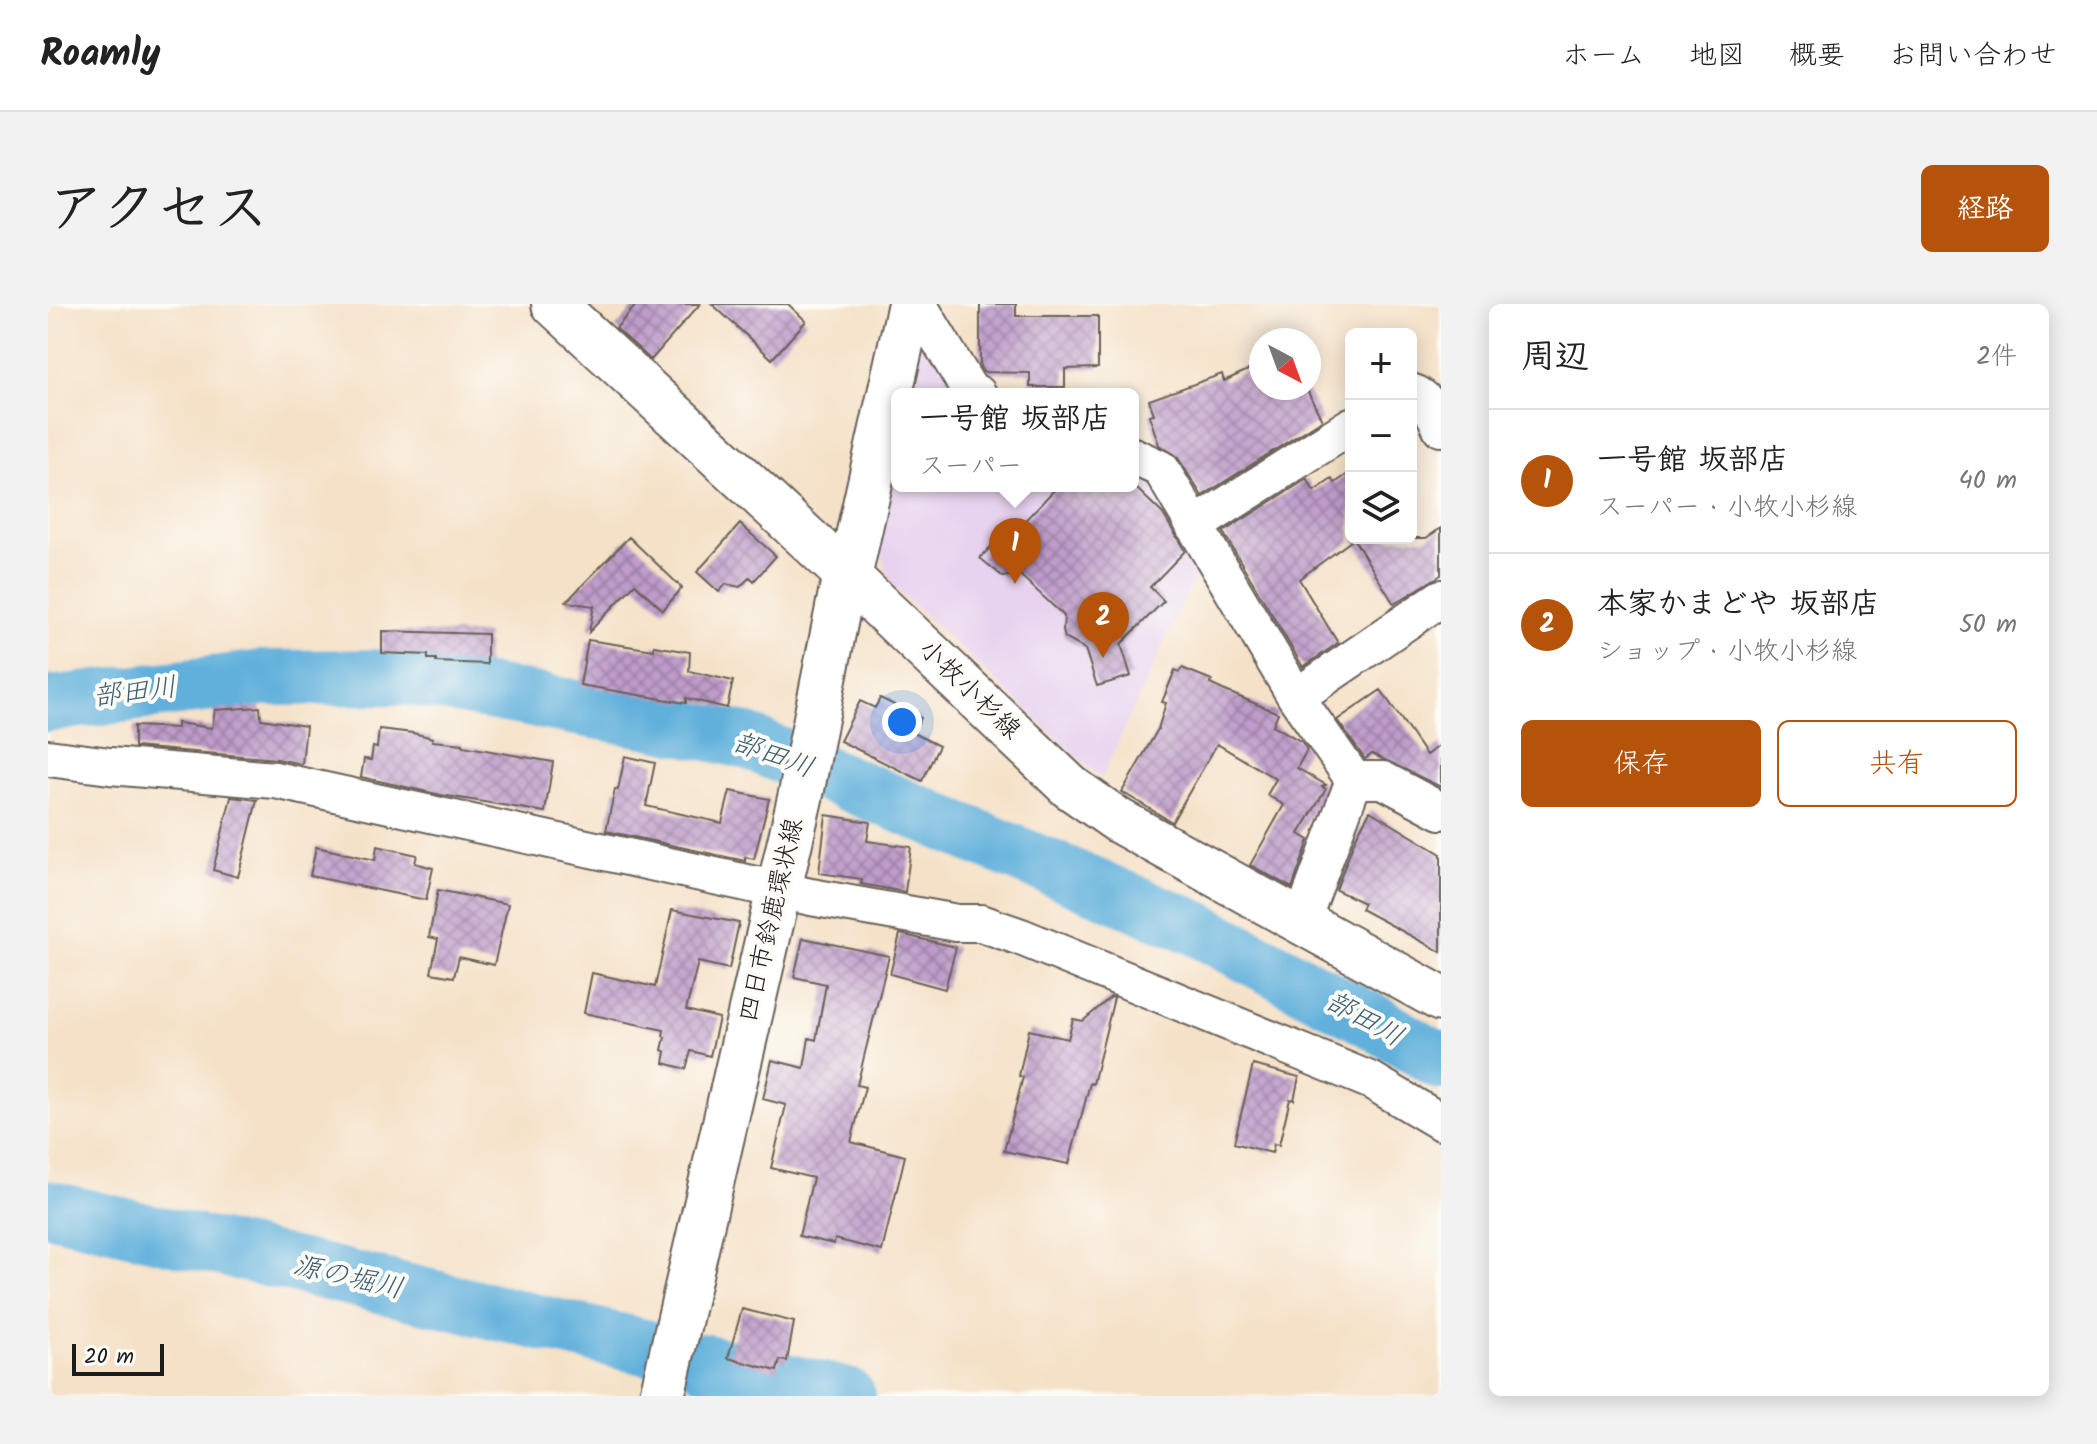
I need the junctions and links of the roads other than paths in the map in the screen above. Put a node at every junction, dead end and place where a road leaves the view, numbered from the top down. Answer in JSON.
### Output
{"nodes":[{"id":1,"x":554,"y":304,"type":"edge"},
{"id":2,"x":910,"y":304,"type":"edge"},
{"id":3,"x":918,"y":304,"type":"edge"},
{"id":4,"x":891,"y":388,"type":"edge"},
{"id":5,"x":968,"y":388,"type":"edge"},
{"id":6,"x":891,"y":389,"type":"edge"},
{"id":7,"x":1417,"y":393,"type":"edge"},
{"id":8,"x":1441,"y":428,"type":"edge"},
{"id":9,"x":1345,"y":430,"type":"edge"},
{"id":10,"x":1139,"y":459,"type":"edge"},
{"id":11,"x":1194,"y":526,"type":"junction"},
{"id":12,"x":849,"y":577,"type":"junction"},
{"id":13,"x":1441,"y":598,"type":"edge"},
{"id":14,"x":1296,"y":697,"type":"junction"},
{"id":15,"x":48,"y":758,"type":"edge"},
{"id":16,"x":1354,"y":780,"type":"junction"},
{"id":17,"x":1441,"y":811,"type":"edge"},
{"id":18,"x":778,"y":890,"type":"junction"},
{"id":19,"x":1301,"y":923,"type":"junction"},
{"id":20,"x":1441,"y":999,"type":"edge"},
{"id":21,"x":1441,"y":1122,"type":"edge"},
{"id":22,"x":662,"y":1396,"type":"edge"}],
"edges":[{"from":1,"to":12,"type":"main road","name":"小牧小杉線"},
{"from":2,"to":4,"type":"main road","name":"四日市鈴鹿環状線"},
{"from":3,"to":5,"type":"street"},
{"from":6,"to":12,"type":"main road","name":"四日市鈴鹿環状線"},
{"from":7,"to":8,"type":"street"},
{"from":9,"to":11,"type":"street"},
{"from":10,"to":11,"type":"street"},
{"from":11,"to":14,"type":"street"},
{"from":12,"to":18,"type":"main road","name":"四日市鈴鹿環状線"},
{"from":12,"to":19,"type":"main road","name":"小牧小杉線"},
{"from":13,"to":14,"type":"street"},
{"from":14,"to":16,"type":"street"},
{"from":15,"to":18,"type":"street"},
{"from":16,"to":17,"type":"street"},
{"from":16,"to":19,"type":"street"},
{"from":18,"to":21,"type":"street"},
{"from":18,"to":22,"type":"main road","name":"四日市鈴鹿環状線"},
{"from":19,"to":20,"type":"main road","name":"小牧小杉線"}]}
